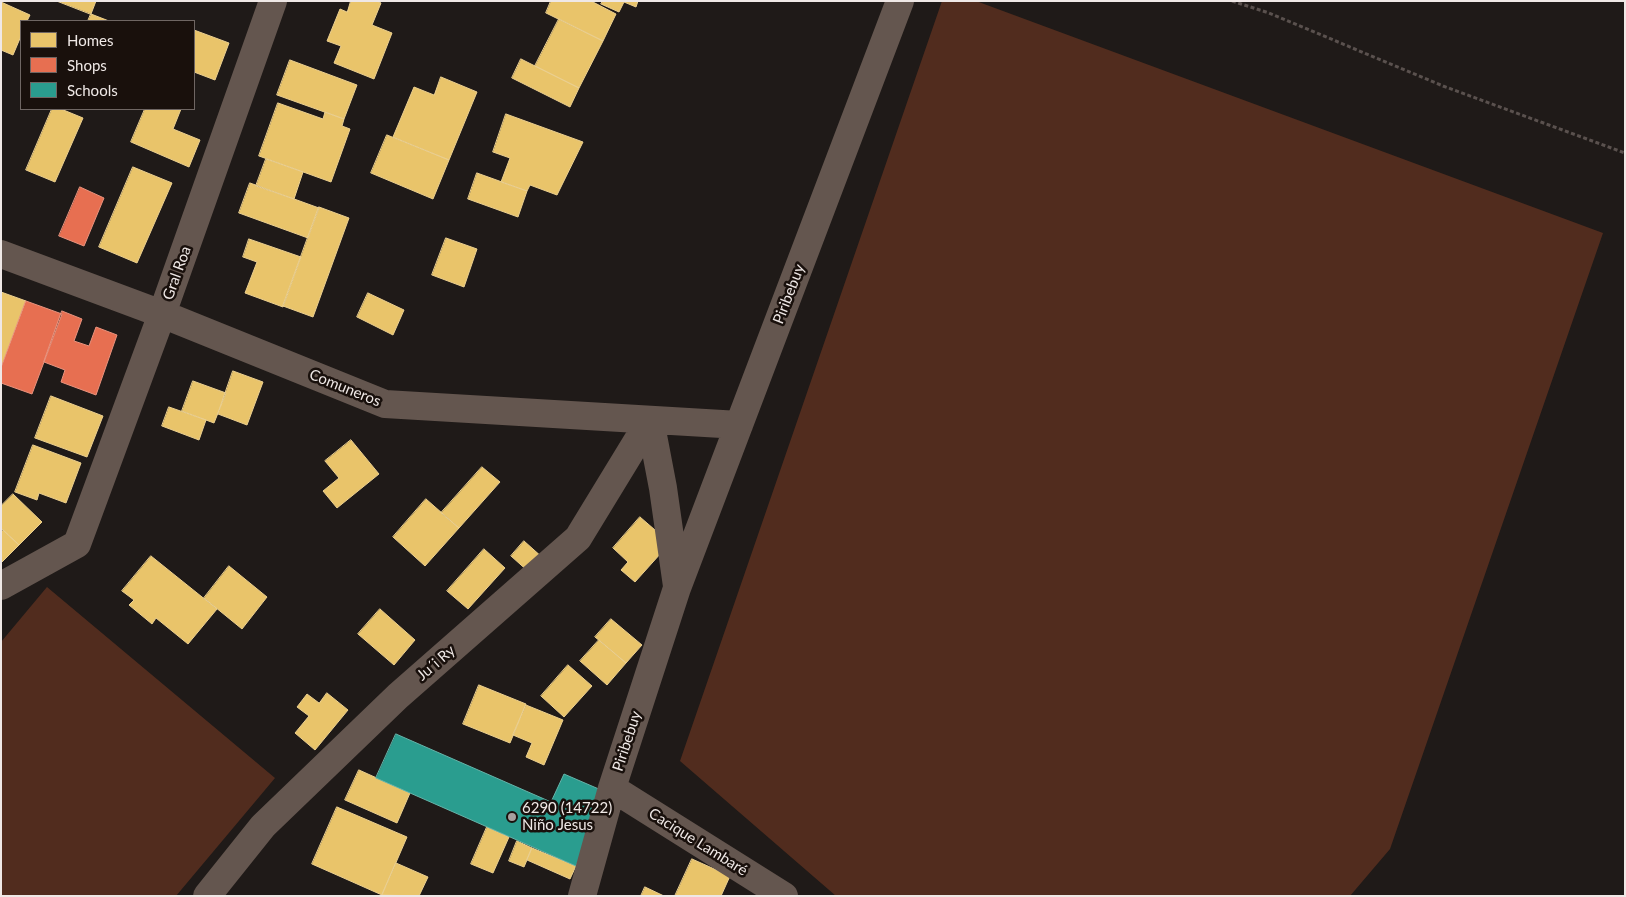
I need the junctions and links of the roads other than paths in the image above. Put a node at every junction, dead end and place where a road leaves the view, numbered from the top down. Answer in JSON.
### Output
{"nodes":[{"id":1,"x":273,"y":1,"type":"edge"},
{"id":2,"x":900,"y":1,"type":"edge"},
{"id":3,"x":1,"y":254,"type":"edge"},
{"id":4,"x":162,"y":314,"type":"junction"},
{"id":5,"x":650,"y":420,"type":"junction"},
{"id":6,"x":739,"y":425,"type":"junction"},
{"id":7,"x":1,"y":586,"type":"edge"},
{"id":8,"x":677,"y":588,"type":"junction"},
{"id":9,"x":612,"y":788,"type":"junction"},
{"id":10,"x":207,"y":896,"type":"edge"},
{"id":11,"x":582,"y":896,"type":"edge"},
{"id":12,"x":784,"y":896,"type":"edge"}],
"edges":[{"from":1,"to":4,"type":"street","name":"Gral Roa"},
{"from":2,"to":6,"type":"street","name":"Piribebuy"},
{"from":3,"to":4,"type":"street","name":"Comuneros"},
{"from":4,"to":5,"type":"street","name":"Comuneros"},
{"from":4,"to":7,"type":"street","name":"Gral Roa"},
{"from":5,"to":6,"type":"street","name":"Comuneros"},
{"from":5,"to":8,"type":"street","name":"Piribebuy"},
{"from":5,"to":10,"type":"street","name":"Ju´i Ry"},
{"from":6,"to":8,"type":"street","name":"Piribebuy"},
{"from":8,"to":9,"type":"street","name":"Piribebuy"},
{"from":9,"to":11,"type":"street","name":"Piribebuy"},
{"from":9,"to":12,"type":"street","name":"Cacique Lambaré"}]}
